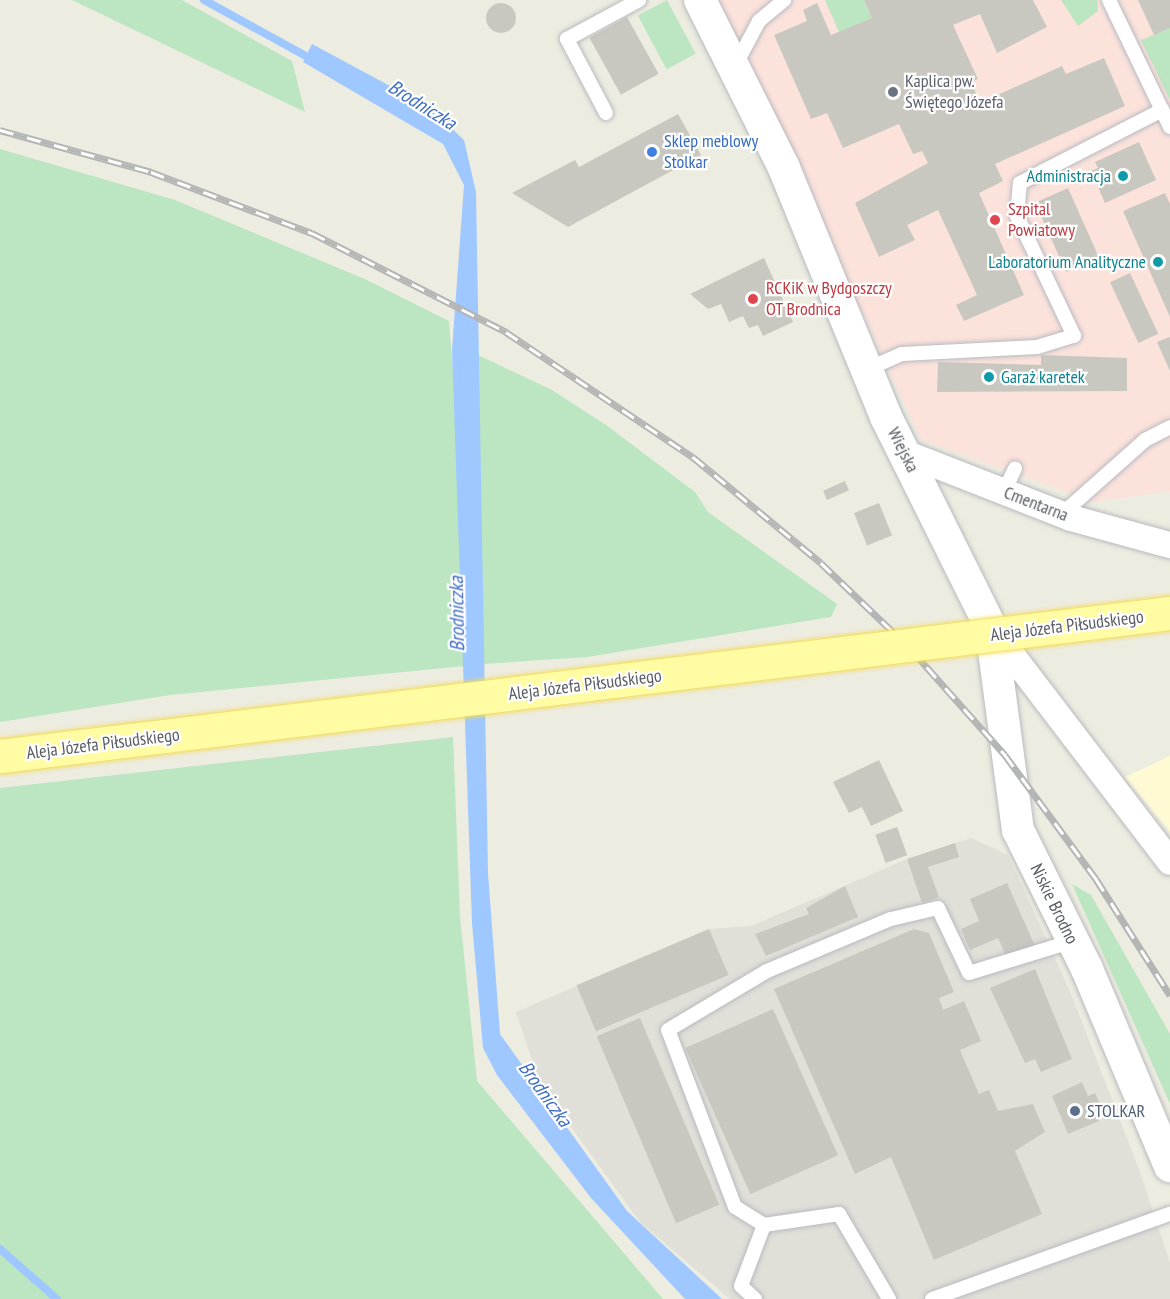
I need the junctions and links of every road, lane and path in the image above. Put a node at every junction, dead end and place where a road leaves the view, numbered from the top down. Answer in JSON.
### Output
{"nodes":[{"id":1,"x":639,"y":0,"type":"edge"},
{"id":2,"x":700,"y":0,"type":"edge"},
{"id":3,"x":784,"y":0,"type":"edge"},
{"id":4,"x":1109,"y":0,"type":"edge"},
{"id":5,"x":735,"y":66,"type":"junction"},
{"id":6,"x":1162,"y":110,"type":"junction"},
{"id":7,"x":606,"y":113,"type":"dead end"},
{"id":8,"x":1170,"y":127,"type":"edge"},
{"id":9,"x":868,"y":369,"type":"junction"},
{"id":10,"x":1170,"y":427,"type":"edge"},
{"id":11,"x":905,"y":453,"type":"junction"},
{"id":12,"x":1015,"y":468,"type":"dead end"},
{"id":13,"x":1004,"y":492,"type":"junction"},
{"id":14,"x":1062,"y":514,"type":"junction"},
{"id":15,"x":1170,"y":545,"type":"edge"},
{"id":16,"x":1170,"y":614,"type":"edge"},
{"id":17,"x":991,"y":628,"type":"junction"},
{"id":18,"x":0,"y":756,"type":"edge"},
{"id":19,"x":1170,"y":862,"type":"edge"},
{"id":20,"x":1073,"y":941,"type":"junction"},
{"id":21,"x":1170,"y":1166,"type":"edge"},
{"id":22,"x":1170,"y":1214,"type":"edge"},
{"id":23,"x":764,"y":1225,"type":"junction"},
{"id":24,"x":754,"y":1299,"type":"edge"},
{"id":25,"x":889,"y":1299,"type":"edge"},
{"id":26,"x":932,"y":1299,"type":"edge"}],
"edges":[{"from":1,"to":7,"type":"lane"},
{"from":2,"to":5,"type":"street","name":"Wiejska"},
{"from":3,"to":5,"type":"lane"},
{"from":4,"to":6,"type":"lane"},
{"from":5,"to":9,"type":"street","name":"Wiejska"},
{"from":6,"to":8,"type":"lane"},
{"from":6,"to":9,"type":"lane"},
{"from":9,"to":11,"type":"street","name":"Wiejska"},
{"from":10,"to":14,"type":"lane"},
{"from":11,"to":13,"type":"street","name":"Cmentarna"},
{"from":11,"to":17,"type":"street","name":"Wiejska"},
{"from":12,"to":13,"type":"lane"},
{"from":13,"to":14,"type":"street","name":"Cmentarna"},
{"from":14,"to":15,"type":"street","name":"Cmentarna"},
{"from":16,"to":18,"type":"main road","name":"Aleja Józefa Piłsudskiego","bridge":true},
{"from":17,"to":19,"type":"street","name":"Wiejska"},
{"from":17,"to":20,"type":"street","name":"Niskie Brodno"},
{"from":20,"to":21,"type":"street","name":"Niskie Brodno"},
{"from":20,"to":23,"type":"lane"},
{"from":22,"to":26,"type":"lane"},
{"from":23,"to":24,"type":"lane"},
{"from":23,"to":25,"type":"lane"}]}
